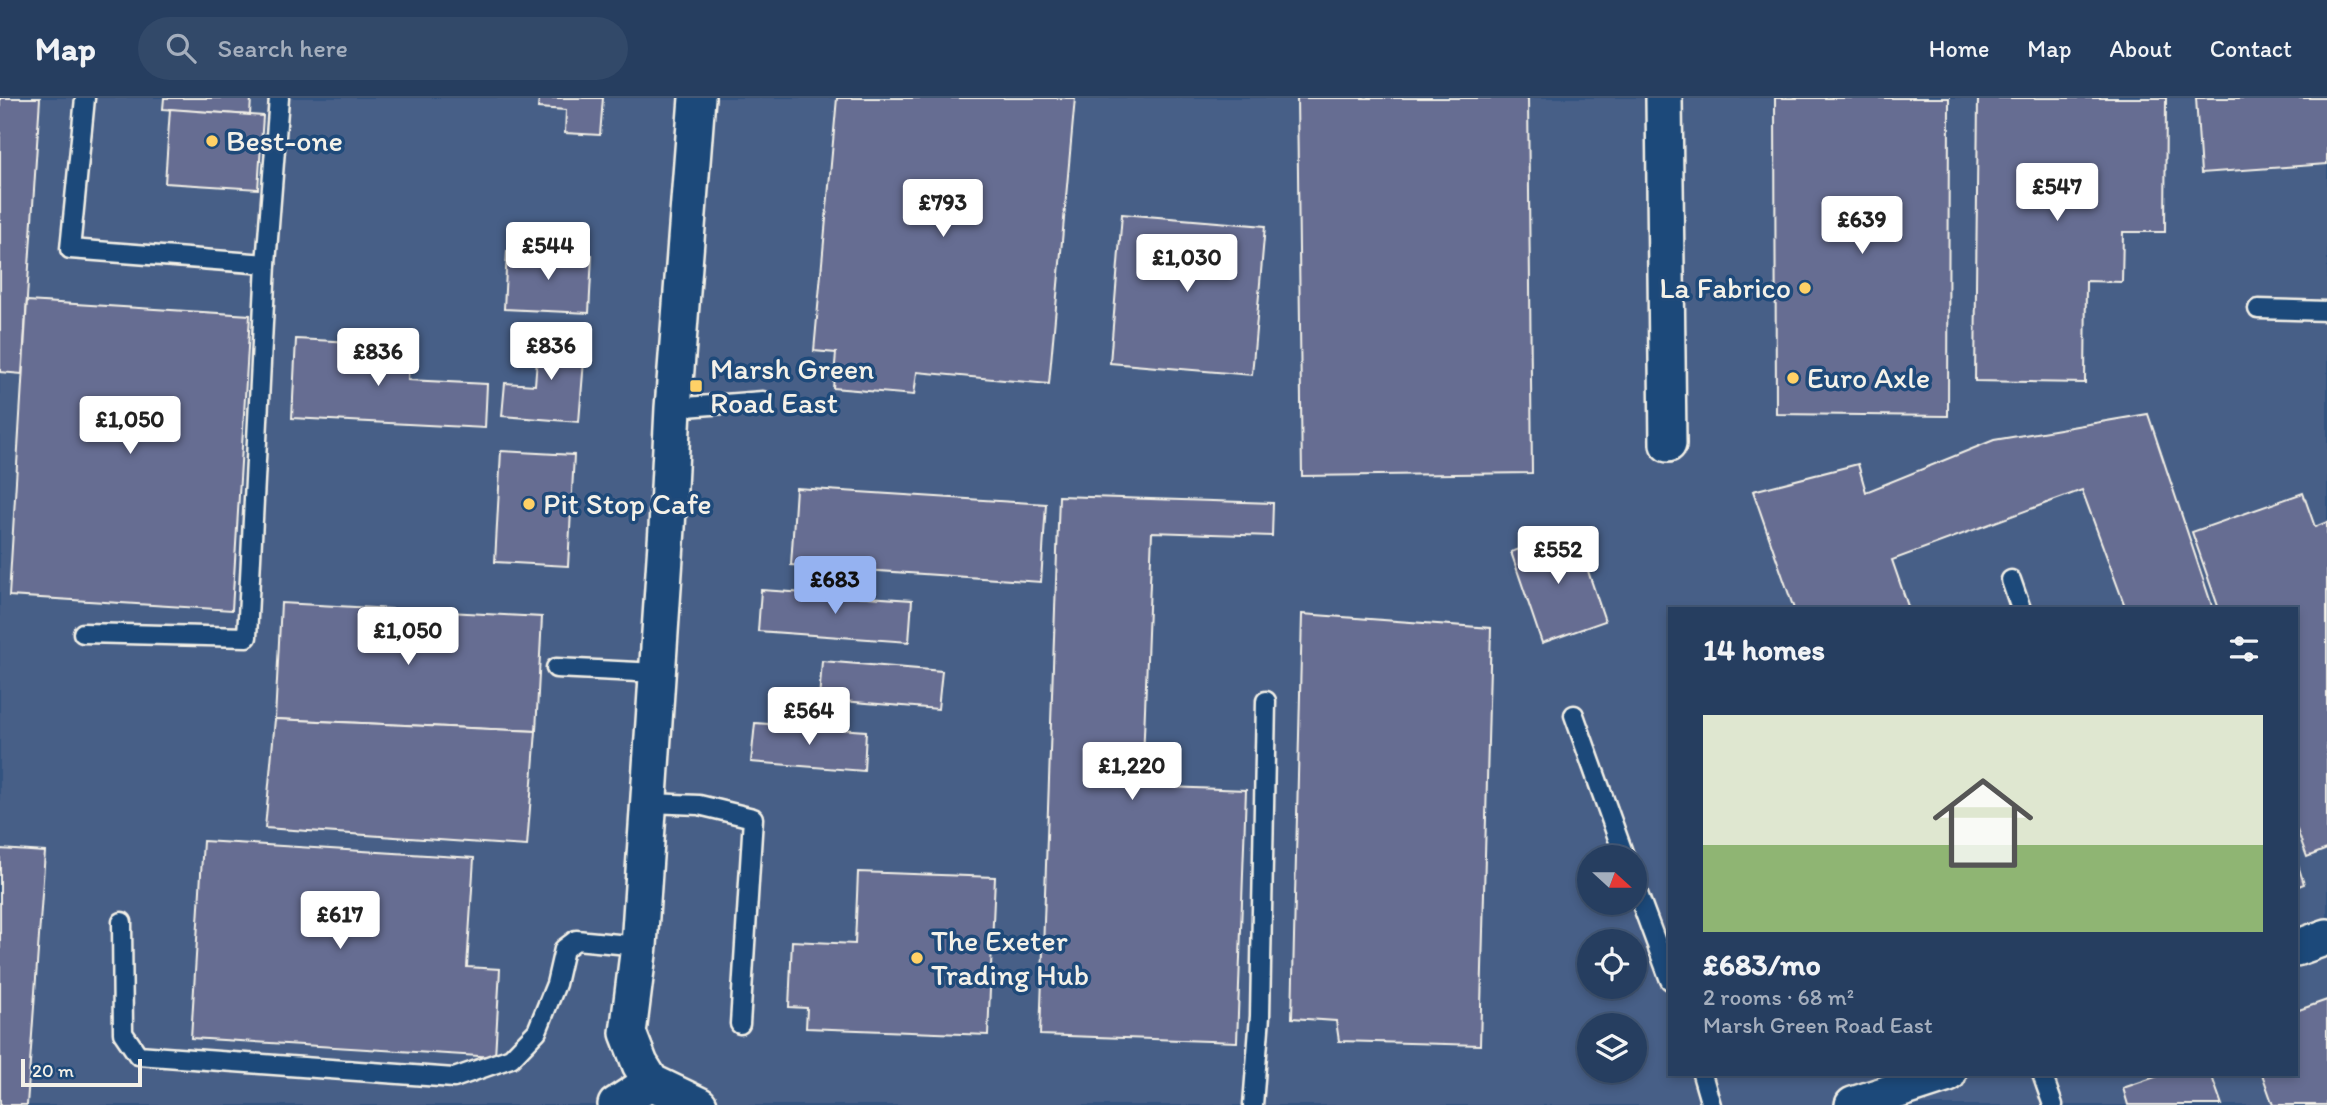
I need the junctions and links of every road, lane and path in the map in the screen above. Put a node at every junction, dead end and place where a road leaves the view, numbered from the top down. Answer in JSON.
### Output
{"nodes":[{"id":1,"x":85,"y":98,"type":"edge"},
{"id":2,"x":279,"y":98,"type":"edge"},
{"id":3,"x":697,"y":98,"type":"edge"},
{"id":4,"x":1664,"y":98,"type":"edge"},
{"id":5,"x":266,"y":264,"type":"junction"},
{"id":6,"x":2258,"y":309,"type":"dead end"},
{"id":7,"x":2327,"y":310,"type":"edge"},
{"id":8,"x":763,"y":401,"type":"dead end"},
{"id":9,"x":673,"y":408,"type":"junction"},
{"id":10,"x":1668,"y":444,"type":"dead end"},
{"id":11,"x":2011,"y":580,"type":"dead end"},
{"id":12,"x":2020,"y":607,"type":"edge"},
{"id":13,"x":83,"y":633,"type":"dead end"},
{"id":14,"x":556,"y":668,"type":"dead end"},
{"id":15,"x":657,"y":673,"type":"junction"},
{"id":16,"x":1266,"y":701,"type":"dead end"},
{"id":17,"x":1574,"y":715,"type":"dead end"},
{"id":18,"x":649,"y":803,"type":"junction"},
{"id":19,"x":1620,"y":845,"type":"edge"},
{"id":20,"x":1646,"y":915,"type":"edge"},
{"id":21,"x":122,"y":922,"type":"dead end"},
{"id":22,"x":2327,"y":937,"type":"edge"},
{"id":23,"x":639,"y":947,"type":"junction"},
{"id":24,"x":2298,"y":947,"type":"edge"},
{"id":25,"x":1668,"y":976,"type":"edge"},
{"id":26,"x":740,"y":1024,"type":"dead end"},
{"id":27,"x":1703,"y":1076,"type":"edge"},
{"id":28,"x":1942,"y":1076,"type":"edge"},
{"id":29,"x":2043,"y":1076,"type":"edge"},
{"id":30,"x":651,"y":1082,"type":"junction"},
{"id":31,"x":616,"y":1105,"type":"edge"},
{"id":32,"x":699,"y":1105,"type":"edge"},
{"id":33,"x":1253,"y":1105,"type":"edge"},
{"id":34,"x":1711,"y":1105,"type":"edge"},
{"id":35,"x":1853,"y":1105,"type":"edge"},
{"id":36,"x":2053,"y":1105,"type":"edge"}],
"edges":[{"from":1,"to":5,"type":"lane"},
{"from":2,"to":5,"type":"lane"},
{"from":3,"to":9,"type":"street"},
{"from":4,"to":10,"type":"street"},
{"from":5,"to":13,"type":"lane"},
{"from":6,"to":7,"type":"lane"},
{"from":8,"to":9,"type":"lane"},
{"from":9,"to":15,"type":"street"},
{"from":11,"to":12,"type":"lane"},
{"from":14,"to":15,"type":"lane"},
{"from":15,"to":18,"type":"street"},
{"from":16,"to":33,"type":"lane"},
{"from":17,"to":19,"type":"lane"},
{"from":18,"to":23,"type":"street"},
{"from":18,"to":26,"type":"lane"},
{"from":20,"to":25,"type":"lane"},
{"from":21,"to":23,"type":"lane"},
{"from":22,"to":24,"type":"street"},
{"from":23,"to":30,"type":"street"},
{"from":27,"to":34,"type":"lane"},
{"from":28,"to":35,"type":"street"},
{"from":29,"to":36,"type":"lane"},
{"from":30,"to":31,"type":"street"},
{"from":30,"to":32,"type":"street"}]}
